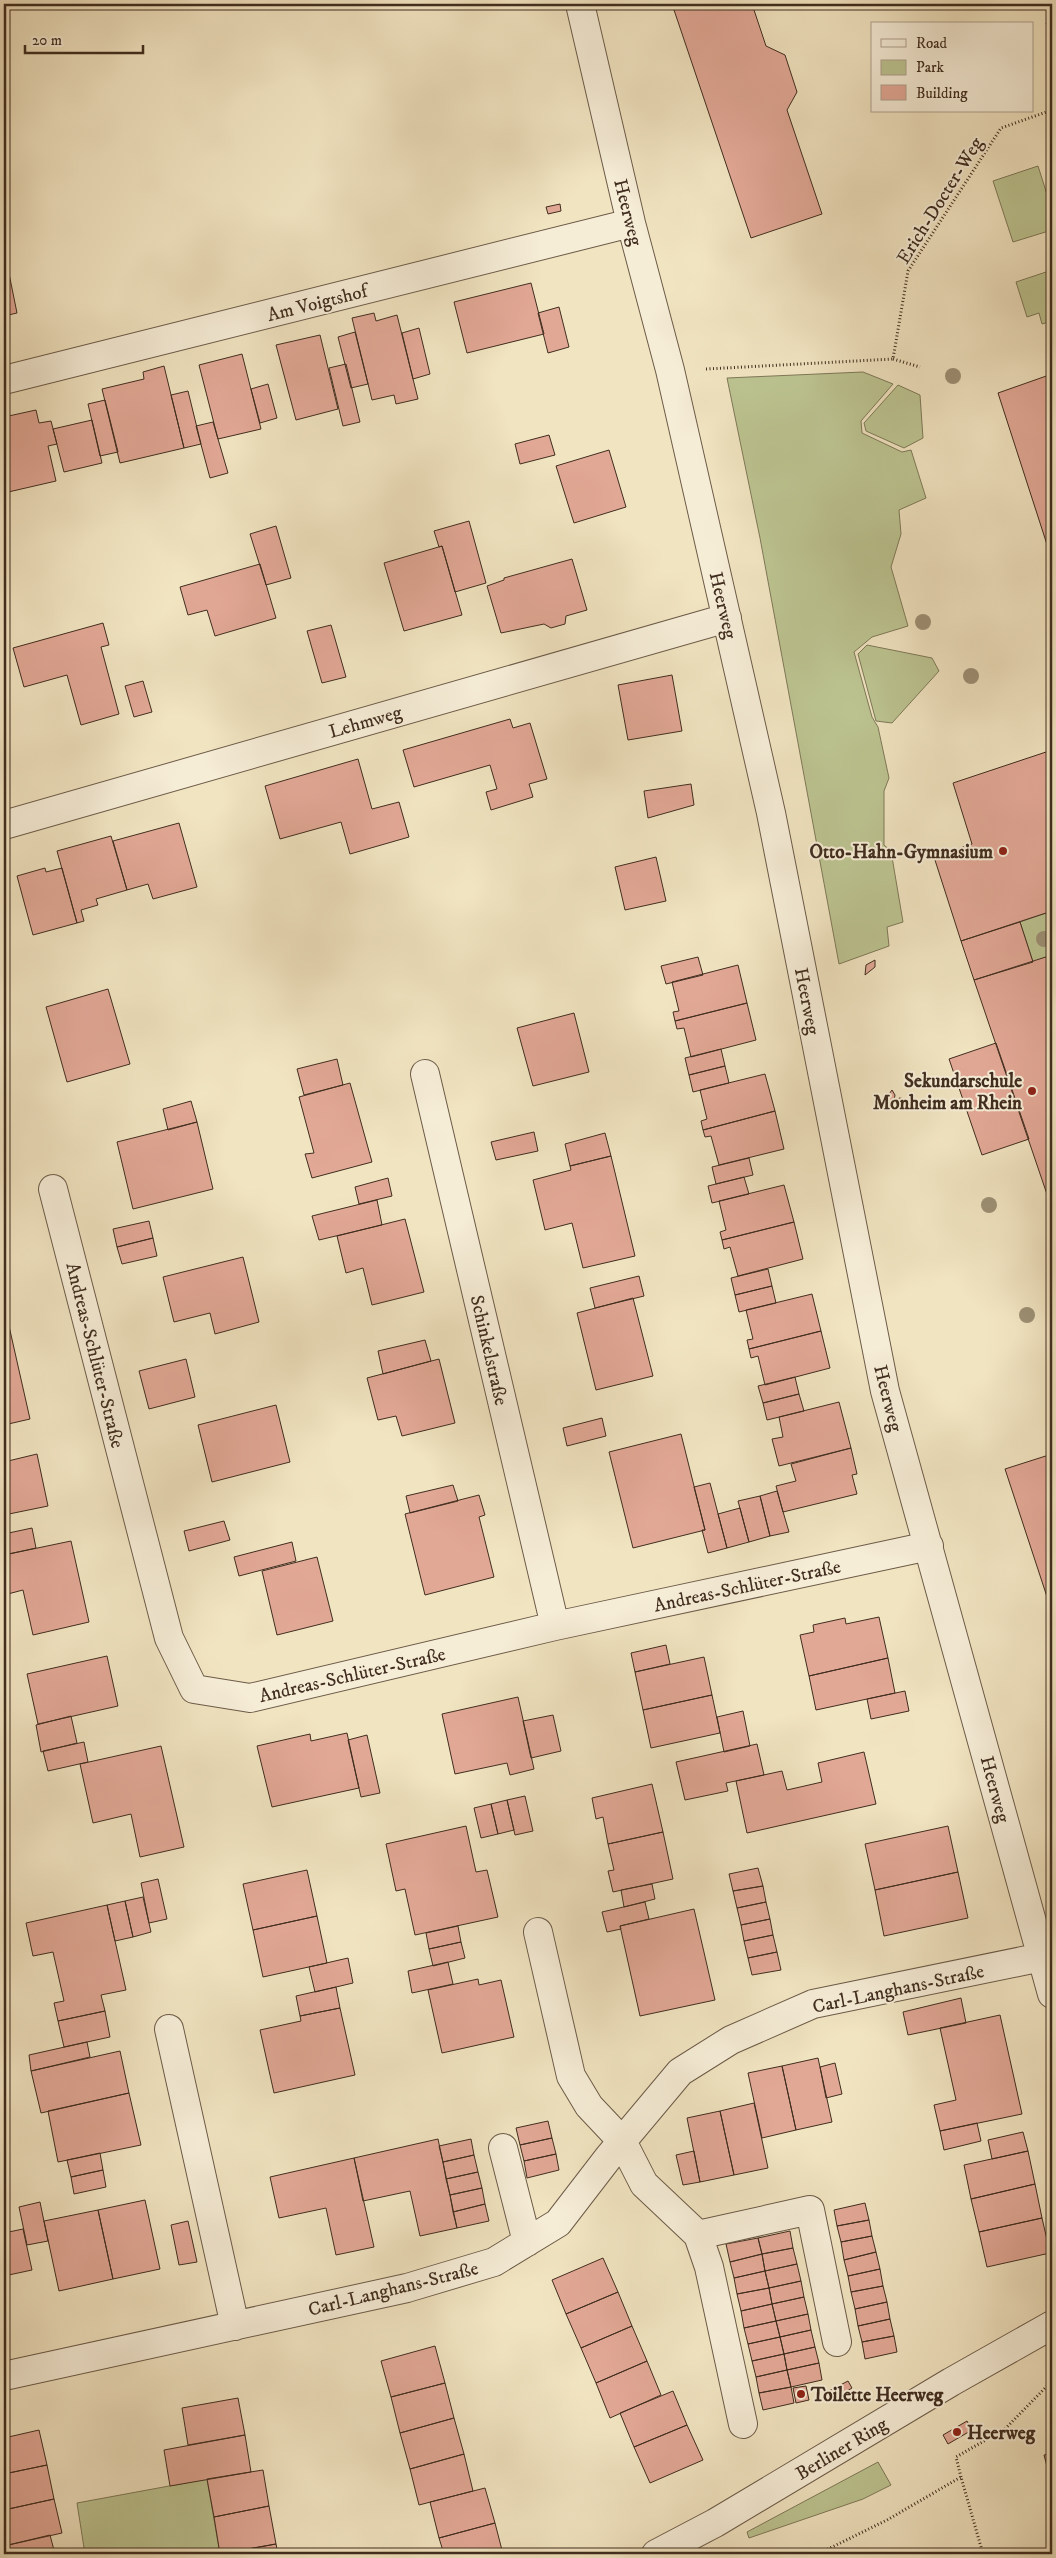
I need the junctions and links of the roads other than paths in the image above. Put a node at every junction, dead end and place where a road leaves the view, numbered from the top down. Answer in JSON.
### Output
{"nodes":[{"id":1,"x":580,"y":4,"type":"edge"},
{"id":2,"x":631,"y":223,"type":"junction"},
{"id":3,"x":4,"y":380,"type":"edge"},
{"id":4,"x":727,"y":618,"type":"junction"},
{"id":5,"x":4,"y":825,"type":"edge"},
{"id":6,"x":425,"y":1074,"type":"dead end"},
{"id":7,"x":53,"y":1189,"type":"dead end"},
{"id":8,"x":929,"y":1546,"type":"junction"},
{"id":9,"x":555,"y":1626,"type":"junction"},
{"id":10,"x":538,"y":1932,"type":"dead end"},
{"id":11,"x":1042,"y":1957,"type":"junction"},
{"id":12,"x":1052,"y":1994,"type":"edge"},
{"id":13,"x":169,"y":2029,"type":"dead end"},
{"id":14,"x":622,"y":2141,"type":"junction"},
{"id":15,"x":503,"y":2148,"type":"dead end"},
{"id":16,"x":698,"y":2235,"type":"junction"},
{"id":17,"x":526,"y":2242,"type":"junction"},
{"id":18,"x":1052,"y":2325,"type":"edge"},
{"id":19,"x":235,"y":2326,"type":"junction"},
{"id":20,"x":836,"y":2342,"type":"dead end"},
{"id":21,"x":4,"y":2376,"type":"edge"},
{"id":22,"x":743,"y":2424,"type":"dead end"},
{"id":23,"x":656,"y":2554,"type":"edge"}],
"edges":[{"from":1,"to":2,"type":"street","name":"Heerweg"},
{"from":2,"to":3,"type":"street","name":"Am Voigtshof"},
{"from":2,"to":4,"type":"street","name":"Heerweg"},
{"from":4,"to":5,"type":"street","name":"Lehmweg"},
{"from":4,"to":8,"type":"street","name":"Heerweg"},
{"from":6,"to":9,"type":"street","name":"Schinkelstraße"},
{"from":7,"to":9,"type":"street","name":"Andreas-Schlüter-Straße"},
{"from":8,"to":9,"type":"street","name":"Andreas-Schlüter-Straße"},
{"from":8,"to":11,"type":"street","name":"Heerweg"},
{"from":10,"to":14,"type":"street"},
{"from":11,"to":12,"type":"street","name":"Heerweg"},
{"from":11,"to":14,"type":"street","name":"Carl-Langhans-Straße"},
{"from":13,"to":19,"type":"street"},
{"from":14,"to":16,"type":"street"},
{"from":14,"to":17,"type":"street","name":"Carl-Langhans-Straße"},
{"from":15,"to":17,"type":"street"},
{"from":16,"to":20,"type":"street"},
{"from":16,"to":22,"type":"street"},
{"from":17,"to":19,"type":"street","name":"Carl-Langhans-Straße"},
{"from":18,"to":23,"type":"street","name":"Berliner Ring"},
{"from":19,"to":21,"type":"street","name":"Carl-Langhans-Straße"}]}
